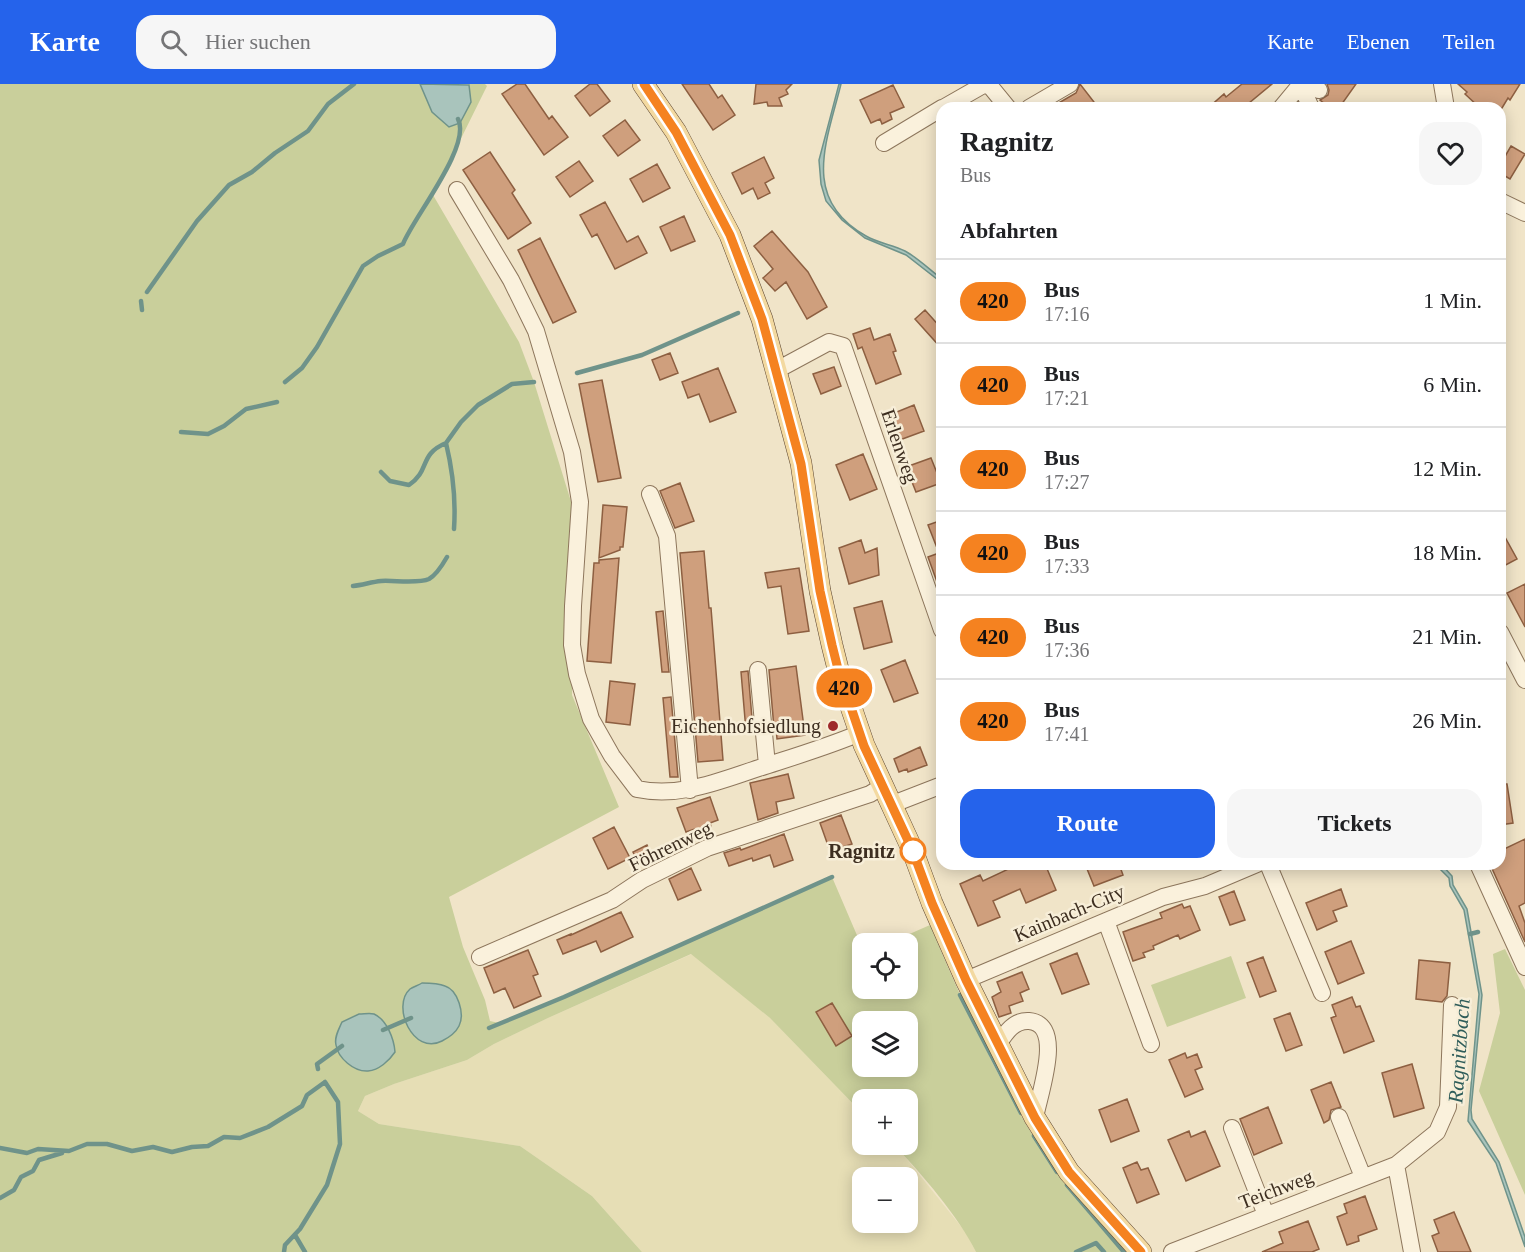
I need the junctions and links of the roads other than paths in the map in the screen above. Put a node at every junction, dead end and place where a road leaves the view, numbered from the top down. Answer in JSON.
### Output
{"nodes":[{"id":1,"x":644,"y":84,"type":"edge"},
{"id":2,"x":1070,"y":84,"type":"edge"},
{"id":3,"x":1443,"y":84,"type":"edge"},
{"id":4,"x":1302,"y":87,"type":"edge"},
{"id":5,"x":953,"y":102,"type":"edge"},
{"id":6,"x":1003,"y":102,"type":"edge"},
{"id":7,"x":1039,"y":102,"type":"edge"},
{"id":8,"x":1287,"y":102,"type":"edge"},
{"id":9,"x":1308,"y":102,"type":"edge"},
{"id":10,"x":1445,"y":102,"type":"edge"},
{"id":11,"x":936,"y":112,"type":"edge"},
{"id":12,"x":884,"y":143,"type":"dead end"},
{"id":13,"x":457,"y":190,"type":"dead end"},
{"id":14,"x":1506,"y":204,"type":"edge"},
{"id":15,"x":1525,"y":213,"type":"edge"},
{"id":16,"x":777,"y":370,"type":"junction"},
{"id":17,"x":650,"y":494,"type":"dead end"},
{"id":18,"x":936,"y":613,"type":"edge"},
{"id":19,"x":1506,"y":644,"type":"edge"},
{"id":20,"x":758,"y":670,"type":"dead end"},
{"id":21,"x":1525,"y":680,"type":"edge"},
{"id":22,"x":860,"y":733,"type":"junction"},
{"id":23,"x":767,"y":765,"type":"junction"},
{"id":24,"x":936,"y":786,"type":"edge"},
{"id":25,"x":690,"y":790,"type":"junction"},
{"id":26,"x":888,"y":795,"type":"junction"},
{"id":27,"x":1243,"y":870,"type":"edge"},
{"id":28,"x":1271,"y":870,"type":"edge"},
{"id":29,"x":1481,"y":870,"type":"edge"},
{"id":30,"x":1106,"y":921,"type":"junction"},
{"id":31,"x":480,"y":957,"type":"dead end"},
{"id":32,"x":1525,"y":967,"type":"edge"},
{"id":33,"x":966,"y":980,"type":"junction"},
{"id":34,"x":1322,"y":993,"type":"dead end"},
{"id":35,"x":1452,"y":1005,"type":"dead end"},
{"id":36,"x":1151,"y":1044,"type":"dead end"},
{"id":37,"x":997,"y":1046,"type":"junction"},
{"id":38,"x":1339,"y":1117,"type":"dead end"},
{"id":39,"x":1035,"y":1118,"type":"junction"},
{"id":40,"x":1232,"y":1128,"type":"dead end"},
{"id":41,"x":1396,"y":1165,"type":"junction"},
{"id":42,"x":1363,"y":1177,"type":"junction"},
{"id":43,"x":1266,"y":1215,"type":"junction"},
{"id":44,"x":1141,"y":1252,"type":"edge"},
{"id":45,"x":1172,"y":1252,"type":"edge"},
{"id":46,"x":1412,"y":1252,"type":"edge"}],
"edges":[{"from":1,"to":16,"type":"main road"},
{"from":2,"to":7,"type":"street"},
{"from":3,"to":10,"type":"street"},
{"from":4,"to":8,"type":"street"},
{"from":4,"to":9,"type":"street"},
{"from":5,"to":6,"type":"street"},
{"from":11,"to":12,"type":"street"},
{"from":13,"to":25,"type":"street"},
{"from":14,"to":15,"type":"street"},
{"from":16,"to":18,"type":"street","name":"Erlenweg"},
{"from":16,"to":22,"type":"main road"},
{"from":17,"to":25,"type":"street"},
{"from":19,"to":21,"type":"street"},
{"from":20,"to":23,"type":"street"},
{"from":22,"to":23,"type":"street"},
{"from":22,"to":26,"type":"main road"},
{"from":23,"to":25,"type":"street"},
{"from":24,"to":26,"type":"street","name":"Föhrenweg"},
{"from":26,"to":31,"type":"street","name":"Föhrenweg"},
{"from":26,"to":33,"type":"main road"},
{"from":27,"to":30,"type":"street","name":"Kainbach-City"},
{"from":28,"to":34,"type":"street"},
{"from":29,"to":32,"type":"street"},
{"from":30,"to":33,"type":"street","name":"Kainbach-City"},
{"from":30,"to":36,"type":"street"},
{"from":33,"to":37,"type":"main road"},
{"from":35,"to":41,"type":"street","name":"Teichweg"},
{"from":37,"to":39,"type":"main road"},
{"from":37,"to":39,"type":"street"},
{"from":38,"to":42,"type":"street"},
{"from":39,"to":44,"type":"main road"},
{"from":40,"to":43,"type":"street"},
{"from":41,"to":42,"type":"street","name":"Teichweg"},
{"from":41,"to":46,"type":"street"},
{"from":42,"to":43,"type":"street","name":"Teichweg"},
{"from":43,"to":45,"type":"street","name":"Teichweg"}]}
